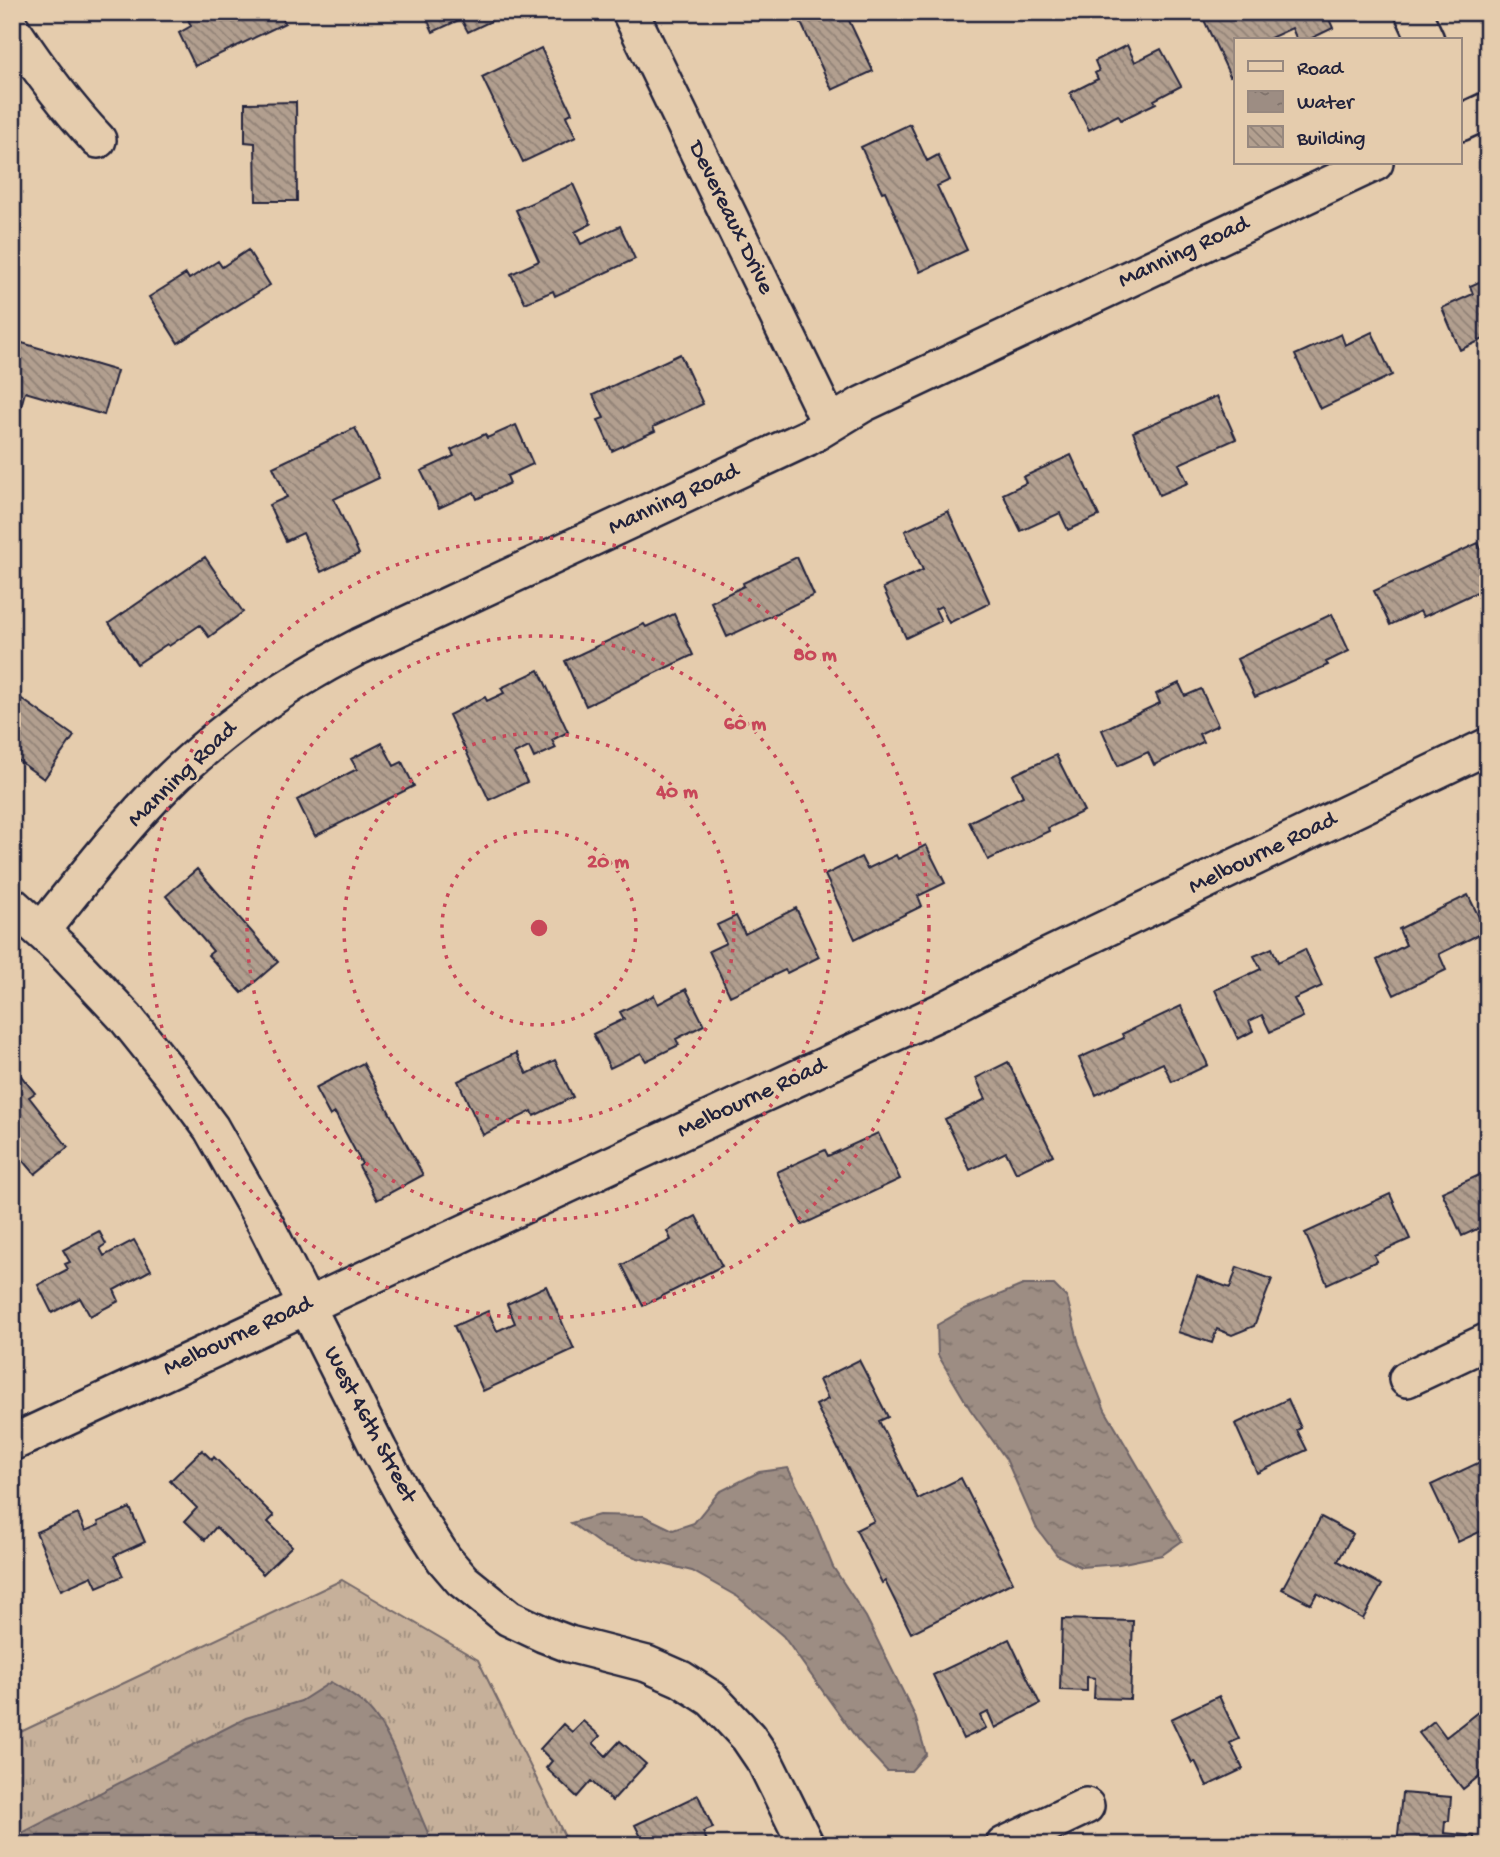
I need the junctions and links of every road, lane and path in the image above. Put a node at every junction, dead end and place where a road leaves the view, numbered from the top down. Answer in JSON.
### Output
{"nodes":[{"id":1,"x":629,"y":12,"type":"edge"},
{"id":2,"x":1413,"y":12,"type":"edge"},
{"id":3,"x":12,"y":29,"type":"edge"},
{"id":4,"x":1425,"y":38,"type":"edge"},
{"id":5,"x":98,"y":140,"type":"dead end"},
{"id":6,"x":1373,"y":164,"type":"edge"},
{"id":7,"x":830,"y":424,"type":"junction"},
{"id":8,"x":1488,"y":746,"type":"edge"},
{"id":9,"x":12,"y":905,"type":"edge"},
{"id":10,"x":41,"y":931,"type":"junction"},
{"id":11,"x":307,"y":1305,"type":"junction"},
{"id":12,"x":1488,"y":1341,"type":"edge"},
{"id":13,"x":1407,"y":1379,"type":"dead end"},
{"id":14,"x":12,"y":1443,"type":"edge"},
{"id":15,"x":1086,"y":1806,"type":"dead end"},
{"id":16,"x":806,"y":1845,"type":"edge"},
{"id":17,"x":1004,"y":1845,"type":"edge"}],
"edges":[{"from":1,"to":7,"type":"street","name":"Devereaux Drive"},
{"from":2,"to":4,"type":"street"},
{"from":3,"to":5,"type":"street"},
{"from":6,"to":7,"type":"street","name":"Manning Road"},
{"from":7,"to":10,"type":"street","name":"Manning Road"},
{"from":8,"to":11,"type":"street","name":"Melbourne Road"},
{"from":9,"to":10,"type":"street","name":"West 46th Street"},
{"from":10,"to":11,"type":"street","name":"West 46th Street"},
{"from":11,"to":14,"type":"street","name":"Melbourne Road"},
{"from":11,"to":16,"type":"street","name":"West 46th Street"},
{"from":12,"to":13,"type":"street"},
{"from":15,"to":17,"type":"street"}]}
